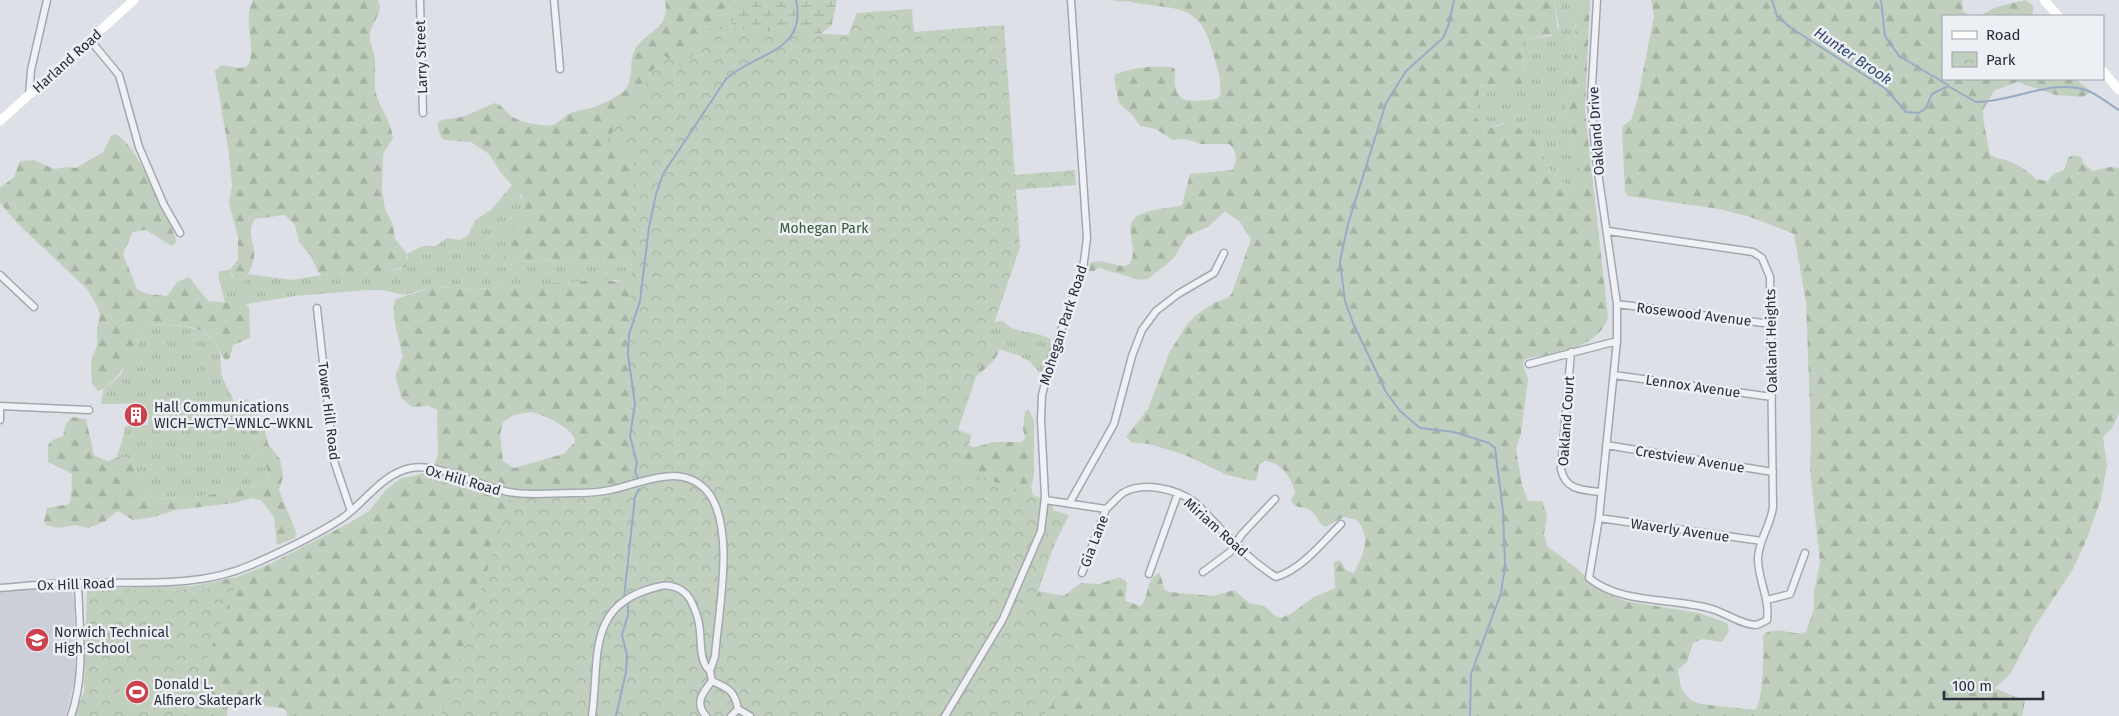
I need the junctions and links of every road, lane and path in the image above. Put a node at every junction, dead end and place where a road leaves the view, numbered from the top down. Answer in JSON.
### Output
{"nodes":[{"id":1,"x":47,"y":0,"type":"edge"},
{"id":2,"x":134,"y":0,"type":"edge"},
{"id":3,"x":420,"y":0,"type":"edge"},
{"id":4,"x":554,"y":0,"type":"edge"},
{"id":5,"x":1071,"y":0,"type":"edge"},
{"id":6,"x":1596,"y":0,"type":"edge"},
{"id":7,"x":2044,"y":0,"type":"edge"},
{"id":8,"x":2057,"y":15,"type":"edge"},
{"id":9,"x":90,"y":40,"type":"junction"},
{"id":10,"x":560,"y":69,"type":"dead end"},
{"id":11,"x":2104,"y":71,"type":"edge"},
{"id":12,"x":2119,"y":90,"type":"edge"},
{"id":13,"x":29,"y":95,"type":"junction"},
{"id":14,"x":423,"y":113,"type":"dead end"},
{"id":15,"x":0,"y":121,"type":"edge"},
{"id":16,"x":1608,"y":231,"type":"junction"},
{"id":17,"x":180,"y":232,"type":"dead end"},
{"id":18,"x":1224,"y":254,"type":"dead end"},
{"id":19,"x":0,"y":275,"type":"edge"},
{"id":20,"x":1617,"y":304,"type":"junction"},
{"id":21,"x":34,"y":307,"type":"dead end"},
{"id":22,"x":316,"y":308,"type":"dead end"},
{"id":23,"x":1771,"y":324,"type":"junction"},
{"id":24,"x":1617,"y":341,"type":"junction"},
{"id":25,"x":1571,"y":352,"type":"junction"},
{"id":26,"x":1529,"y":364,"type":"dead end"},
{"id":27,"x":1614,"y":375,"type":"junction"},
{"id":28,"x":1772,"y":397,"type":"junction"},
{"id":29,"x":0,"y":406,"type":"edge"},
{"id":30,"x":89,"y":410,"type":"dead end"},
{"id":31,"x":0,"y":420,"type":"edge"},
{"id":32,"x":1606,"y":445,"type":"junction"},
{"id":33,"x":1773,"y":472,"type":"junction"},
{"id":34,"x":1600,"y":492,"type":"junction"},
{"id":35,"x":1178,"y":493,"type":"junction"},
{"id":36,"x":1274,"y":499,"type":"dead end"},
{"id":37,"x":1045,"y":500,"type":"junction"},
{"id":38,"x":1070,"y":502,"type":"junction"},
{"id":39,"x":1106,"y":509,"type":"junction"},
{"id":40,"x":351,"y":512,"type":"junction"},
{"id":41,"x":1599,"y":518,"type":"junction"},
{"id":42,"x":1341,"y":524,"type":"dead end"},
{"id":43,"x":1762,"y":541,"type":"junction"},
{"id":44,"x":1236,"y":545,"type":"junction"},
{"id":45,"x":1805,"y":553,"type":"dead end"},
{"id":46,"x":1203,"y":572,"type":"dead end"},
{"id":47,"x":1082,"y":573,"type":"dead end"},
{"id":48,"x":1149,"y":574,"type":"dead end"},
{"id":49,"x":78,"y":583,"type":"junction"},
{"id":50,"x":0,"y":588,"type":"edge"},
{"id":51,"x":1768,"y":600,"type":"junction"},
{"id":52,"x":710,"y":671,"type":"junction"},
{"id":53,"x":712,"y":681,"type":"junction"},
{"id":54,"x":738,"y":710,"type":"junction"},
{"id":55,"x":71,"y":716,"type":"edge"},
{"id":56,"x":592,"y":716,"type":"edge"},
{"id":57,"x":706,"y":716,"type":"edge"},
{"id":58,"x":731,"y":716,"type":"edge"},
{"id":59,"x":750,"y":716,"type":"edge"},
{"id":60,"x":945,"y":716,"type":"edge"}],
"edges":[{"from":1,"to":13,"type":"street"},
{"from":2,"to":9,"type":"main road","name":"Harland Road"},
{"from":3,"to":14,"type":"street","name":"Larry Street"},
{"from":4,"to":10,"type":"street"},
{"from":5,"to":37,"type":"street","name":"Mohegan Park Road"},
{"from":6,"to":16,"type":"street","name":"Oakland Drive"},
{"from":7,"to":8,"type":"main road"},
{"from":9,"to":13,"type":"main road","name":"Harland Road"},
{"from":9,"to":17,"type":"street"},
{"from":11,"to":12,"type":"main road"},
{"from":13,"to":15,"type":"main road","name":"Harland Road"},
{"from":16,"to":20,"type":"street","name":"Oakland Heights"},
{"from":16,"to":23,"type":"street","name":"Oakland Heights"},
{"from":18,"to":38,"type":"street"},
{"from":19,"to":21,"type":"street"},
{"from":20,"to":23,"type":"street","name":"Rosewood Avenue"},
{"from":20,"to":24,"type":"street","name":"Oakland Heights"},
{"from":22,"to":40,"type":"street","name":"Tower Hill Road"},
{"from":23,"to":28,"type":"street","name":"Oakland Heights"},
{"from":24,"to":25,"type":"street"},
{"from":24,"to":27,"type":"street","name":"Oakland Heights"},
{"from":25,"to":26,"type":"street"},
{"from":25,"to":34,"type":"street","name":"Oakland Court"},
{"from":27,"to":28,"type":"street","name":"Lennox Avenue"},
{"from":27,"to":32,"type":"street","name":"Oakland Heights"},
{"from":28,"to":33,"type":"street","name":"Oakland Heights"},
{"from":29,"to":30,"type":"street"},
{"from":29,"to":31,"type":"street"},
{"from":32,"to":33,"type":"street","name":"Crestview Avenue"},
{"from":32,"to":34,"type":"street","name":"Oakland Heights"},
{"from":33,"to":43,"type":"street","name":"Oakland Heights"},
{"from":34,"to":41,"type":"street","name":"Oakland Heights"},
{"from":35,"to":39,"type":"street","name":"Miriam Road"},
{"from":35,"to":44,"type":"street","name":"Miriam Road"},
{"from":35,"to":48,"type":"street"},
{"from":36,"to":44,"type":"street"},
{"from":37,"to":38,"type":"street"},
{"from":37,"to":60,"type":"street","name":"Mohegan Park Road"},
{"from":38,"to":39,"type":"street"},
{"from":39,"to":47,"type":"street","name":"Gia Lane"},
{"from":40,"to":49,"type":"street","name":"Ox Hill Road"},
{"from":40,"to":52,"type":"street","name":"Ox Hill Road"},
{"from":41,"to":43,"type":"street","name":"Waverly Avenue"},
{"from":41,"to":51,"type":"street","name":"Oakland Heights"},
{"from":42,"to":44,"type":"street","name":"Miriam Road"},
{"from":43,"to":51,"type":"street","name":"Oakland Heights"},
{"from":44,"to":46,"type":"street"},
{"from":45,"to":51,"type":"street"},
{"from":49,"to":50,"type":"street","name":"Ox Hill Road"},
{"from":49,"to":55,"type":"street"},
{"from":52,"to":53,"type":"street"},
{"from":52,"to":56,"type":"street"},
{"from":53,"to":54,"type":"street"},
{"from":53,"to":57,"type":"street"},
{"from":54,"to":58,"type":"street"},
{"from":54,"to":59,"type":"street"}]}
